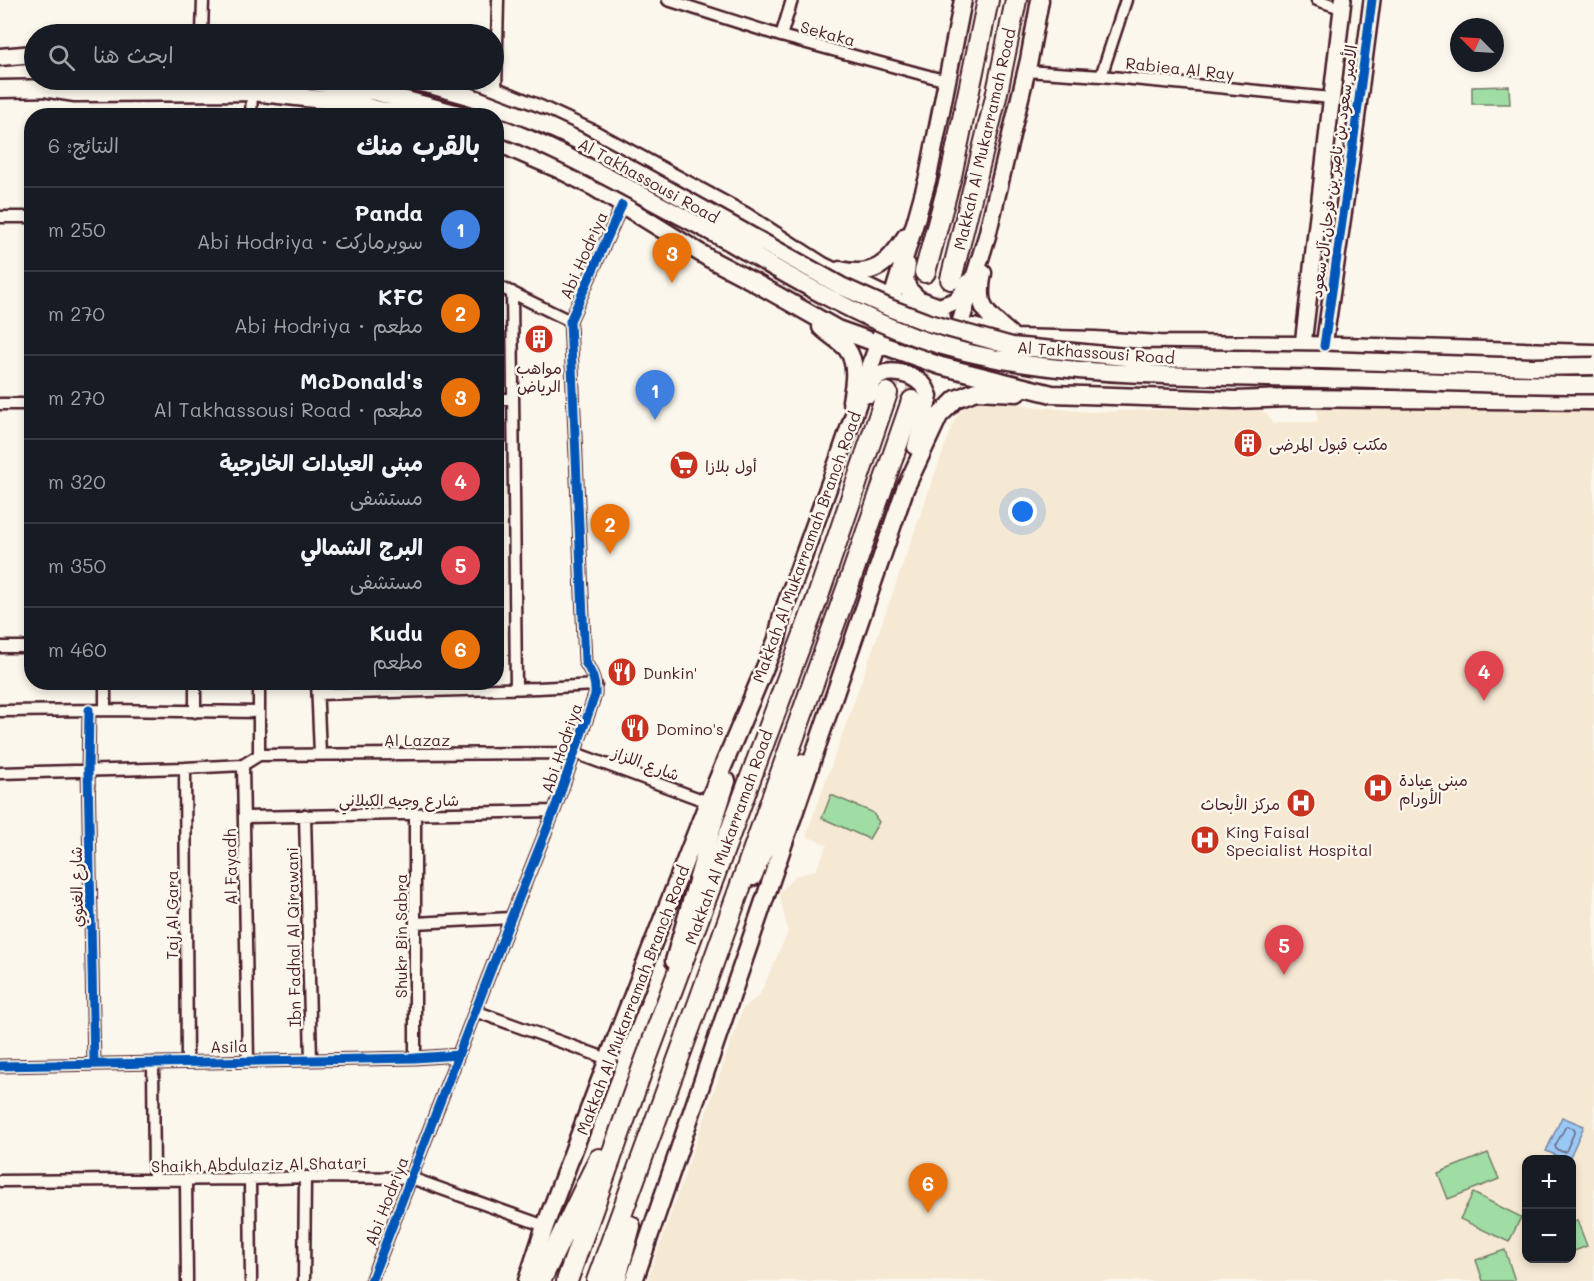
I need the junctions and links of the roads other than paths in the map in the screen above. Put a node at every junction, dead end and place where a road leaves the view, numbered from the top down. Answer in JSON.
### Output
{"nodes":[{"id":1,"x":203,"y":0,"type":"edge"},
{"id":2,"x":498,"y":0,"type":"edge"},
{"id":3,"x":668,"y":0,"type":"edge"},
{"id":4,"x":792,"y":0,"type":"edge"},
{"id":5,"x":963,"y":0,"type":"edge"},
{"id":6,"x":988,"y":0,"type":"edge"},
{"id":7,"x":1016,"y":0,"type":"edge"},
{"id":8,"x":1040,"y":0,"type":"edge"},
{"id":9,"x":1126,"y":0,"type":"edge"},
{"id":10,"x":1317,"y":0,"type":"edge"},
{"id":11,"x":1372,"y":0,"type":"edge"},
{"id":12,"x":1342,"y":4,"type":"edge"},
{"id":13,"x":202,"y":24,"type":"edge"},
{"id":14,"x":497,"y":24,"type":"edge"},
{"id":15,"x":781,"y":36,"type":"junction"},
{"id":16,"x":24,"y":55,"type":"edge"},
{"id":17,"x":0,"y":58,"type":"edge"},
{"id":18,"x":24,"y":59,"type":"edge"},
{"id":19,"x":1025,"y":71,"type":"junction"},
{"id":20,"x":1101,"y":76,"type":"junction"},
{"id":21,"x":947,"y":81,"type":"junction"},
{"id":22,"x":0,"y":89,"type":"edge"},
{"id":23,"x":24,"y":89,"type":"edge"},
{"id":24,"x":56,"y":90,"type":"edge"},
{"id":25,"x":363,"y":90,"type":"edge"},
{"id":26,"x":448,"y":90,"type":"edge"},
{"id":27,"x":492,"y":90,"type":"edge"},
{"id":28,"x":496,"y":91,"type":"joint"},
{"id":29,"x":252,"y":92,"type":"junction"},
{"id":30,"x":1331,"y":98,"type":"junction"},
{"id":31,"x":251,"y":108,"type":"edge"},
{"id":32,"x":369,"y":108,"type":"edge"},
{"id":33,"x":436,"y":108,"type":"edge"},
{"id":34,"x":502,"y":108,"type":"edge"},
{"id":35,"x":504,"y":109,"type":"edge"},
{"id":36,"x":504,"y":129,"type":"edge"},
{"id":37,"x":504,"y":146,"type":"edge"},
{"id":38,"x":622,"y":205,"type":"junction"},
{"id":39,"x":0,"y":217,"type":"edge"},
{"id":40,"x":24,"y":217,"type":"edge"},
{"id":41,"x":916,"y":220,"type":"junction"},
{"id":42,"x":987,"y":236,"type":"junction"},
{"id":43,"x":823,"y":266,"type":"junction"},
{"id":44,"x":925,"y":272,"type":"tunnel mouth"},
{"id":45,"x":951,"y":279,"type":"tunnel mouth"},
{"id":46,"x":504,"y":288,"type":"edge"},
{"id":47,"x":512,"y":292,"type":"junction"},
{"id":48,"x":891,"y":298,"type":"junction"},
{"id":49,"x":807,"y":313,"type":"junction"},
{"id":50,"x":570,"y":321,"type":"junction"},
{"id":51,"x":960,"y":324,"type":"junction"},
{"id":52,"x":1014,"y":338,"type":"junction"},
{"id":53,"x":878,"y":344,"type":"junction"},
{"id":54,"x":1303,"y":345,"type":"junction"},
{"id":55,"x":1324,"y":346,"type":"junction"},
{"id":56,"x":1594,"y":353,"type":"edge"},
{"id":57,"x":1594,"y":366,"type":"edge"},
{"id":58,"x":1594,"y":385,"type":"edge"},
{"id":59,"x":887,"y":393,"type":"tunnel mouth"},
{"id":60,"x":1052,"y":394,"type":"junction"},
{"id":61,"x":504,"y":399,"type":"edge"},
{"id":62,"x":513,"y":399,"type":"junction"},
{"id":63,"x":912,"y":401,"type":"tunnel mouth"},
{"id":64,"x":1594,"y":401,"type":"edge"},
{"id":65,"x":0,"y":404,"type":"edge"},
{"id":66,"x":24,"y":404,"type":"edge"},
{"id":67,"x":839,"y":458,"type":"junction"},
{"id":68,"x":905,"y":489,"type":"junction"},
{"id":69,"x":777,"y":639,"type":"junction"},
{"id":70,"x":853,"y":643,"type":"junction"},
{"id":71,"x":24,"y":646,"type":"edge"},
{"id":72,"x":0,"y":647,"type":"edge"},
{"id":73,"x":596,"y":685,"type":"junction"},
{"id":74,"x":504,"y":688,"type":"edge"},
{"id":75,"x":516,"y":688,"type":"junction"},
{"id":76,"x":105,"y":690,"type":"edge"},
{"id":77,"x":195,"y":690,"type":"edge"},
{"id":78,"x":259,"y":690,"type":"edge"},
{"id":79,"x":317,"y":690,"type":"edge"},
{"id":80,"x":88,"y":710,"type":"junction"},
{"id":81,"x":105,"y":710,"type":"junction"},
{"id":82,"x":0,"y":711,"type":"edge"},
{"id":83,"x":195,"y":712,"type":"junction"},
{"id":84,"x":259,"y":712,"type":"junction"},
{"id":85,"x":575,"y":753,"type":"junction"},
{"id":86,"x":320,"y":754,"type":"junction"},
{"id":87,"x":259,"y":755,"type":"junction"},
{"id":88,"x":243,"y":765,"type":"junction"},
{"id":89,"x":185,"y":768,"type":"junction"},
{"id":90,"x":88,"y":771,"type":"junction"},
{"id":91,"x":0,"y":773,"type":"edge"},
{"id":92,"x":708,"y":802,"type":"junction"},
{"id":93,"x":554,"y":811,"type":"junction"},
{"id":94,"x":305,"y":814,"type":"junction"},
{"id":95,"x":415,"y":815,"type":"junction"},
{"id":96,"x":245,"y":817,"type":"junction"},
{"id":97,"x":511,"y":918,"type":"junction"},
{"id":98,"x":415,"y":923,"type":"junction"},
{"id":99,"x":699,"y":1002,"type":"junction"},
{"id":100,"x":475,"y":1011,"type":"junction"},
{"id":101,"x":458,"y":1055,"type":"junction"},
{"id":102,"x":415,"y":1058,"type":"junction"},
{"id":103,"x":310,"y":1059,"type":"junction"},
{"id":104,"x":608,"y":1059,"type":"junction"},
{"id":105,"x":248,"y":1061,"type":"junction"},
{"id":106,"x":187,"y":1062,"type":"junction"},
{"id":107,"x":153,"y":1063,"type":"junction"},
{"id":108,"x":94,"y":1064,"type":"junction"},
{"id":109,"x":0,"y":1065,"type":"edge"},
{"id":110,"x":642,"y":1070,"type":"junction"},
{"id":111,"x":659,"y":1114,"type":"junction"},
{"id":112,"x":305,"y":1177,"type":"junction"},
{"id":113,"x":411,"y":1178,"type":"junction"},
{"id":114,"x":249,"y":1179,"type":"junction"},
{"id":115,"x":0,"y":1180,"type":"edge"},
{"id":116,"x":154,"y":1180,"type":"junction"},
{"id":117,"x":186,"y":1180,"type":"junction"},
{"id":118,"x":545,"y":1226,"type":"junction"},
{"id":119,"x":187,"y":1281,"type":"edge"},
{"id":120,"x":251,"y":1281,"type":"edge"},
{"id":121,"x":304,"y":1281,"type":"edge"},
{"id":122,"x":371,"y":1281,"type":"edge"},
{"id":123,"x":527,"y":1281,"type":"edge"},
{"id":124,"x":540,"y":1281,"type":"edge"},
{"id":125,"x":567,"y":1281,"type":"edge"},
{"id":126,"x":597,"y":1281,"type":"edge"},
{"id":127,"x":615,"y":1281,"type":"edge"},
{"id":128,"x":634,"y":1281,"type":"edge"}],
"edges":[{"from":1,"to":13,"type":"street"},
{"from":2,"to":14,"type":"street"},
{"from":3,"to":15,"type":"street","name":"Sekaka"},
{"from":4,"to":15,"type":"street"},
{"from":5,"to":21,"type":"main road","name":"Makkah Al Mukarramah Branch Road"},
{"from":6,"to":44,"type":"highway","name":"Makkah Al Mukarramah Road"},
{"from":7,"to":45,"type":"highway","name":"Makkah Al Mukarramah Road"},
{"from":8,"to":19,"type":"main road"},
{"from":9,"to":20,"type":"street"},
{"from":10,"to":12,"type":"street"},
{"from":11,"to":55,"type":"street","name":"الأمير سعود بن ناصر بن فرحان آل سعود"},
{"from":12,"to":30,"type":"street","name":"الأمير سعود بن ناصر بن فرحان آل سعود"},
{"from":15,"to":21,"type":"street","name":"Sekaka"},
{"from":16,"to":17,"type":"main road"},
{"from":17,"to":18,"type":"main road"},
{"from":19,"to":20,"type":"street","name":"Rabiea Al Ray"},
{"from":19,"to":42,"type":"main road"},
{"from":20,"to":30,"type":"street","name":"Rabiea Al Ray"},
{"from":21,"to":41,"type":"main road","name":"Makkah Al Mukarramah Branch Road"},
{"from":22,"to":23,"type":"main road"},
{"from":24,"to":29,"type":"main road"},
{"from":25,"to":33,"type":"main road"},
{"from":26,"to":34,"type":"main road","name":"Al Takhassousi Road","bridge":true},
{"from":27,"to":28,"type":"main road"},
{"from":28,"to":43,"type":"main road"},
{"from":29,"to":31,"type":"street"},
{"from":29,"to":32,"type":"main road"},
{"from":30,"to":54,"type":"street","name":"الأمير سعود بن ناصر بن فرحان آل سعود"},
{"from":35,"to":57,"type":"main road","name":"Al Takhassousi Road","bridge":true},
{"from":36,"to":58,"type":"main road","name":"Al Takhassousi Road","bridge":true},
{"from":37,"to":38,"type":"main road"},
{"from":38,"to":49,"type":"main road"},
{"from":38,"to":50,"type":"street","name":"Abi Hodriya"},
{"from":39,"to":40,"type":"street"},
{"from":41,"to":42,"type":"main road"},
{"from":41,"to":43,"type":"main road"},
{"from":41,"to":48,"type":"main road","name":"Makkah Al Mukarramah Branch Road"},
{"from":42,"to":51,"type":"main road"},
{"from":42,"to":52,"type":"main road"},
{"from":43,"to":48,"type":"main road"},
{"from":46,"to":47,"type":"street"},
{"from":47,"to":50,"type":"street"},
{"from":47,"to":62,"type":"street"},
{"from":48,"to":51,"type":"main road"},
{"from":48,"to":53,"type":"main road","name":"Makkah Al Mukarramah Branch Road"},
{"from":49,"to":53,"type":"main road"},
{"from":49,"to":67,"type":"main road"},
{"from":50,"to":73,"type":"street","name":"Abi Hodriya"},
{"from":51,"to":52,"type":"main road"},
{"from":51,"to":53,"type":"main road"},
{"from":52,"to":54,"type":"main road"},
{"from":52,"to":60,"type":"main road"},
{"from":53,"to":60,"type":"main road"},
{"from":53,"to":67,"type":"main road","name":"Makkah Al Mukarramah Branch Road"},
{"from":54,"to":55,"type":"main road"},
{"from":55,"to":56,"type":"main road"},
{"from":59,"to":110,"type":"highway","name":"Makkah Al Mukarramah Road"},
{"from":60,"to":64,"type":"main road"},
{"from":60,"to":68,"type":"main road"},
{"from":61,"to":62,"type":"street"},
{"from":62,"to":75,"type":"street"},
{"from":63,"to":99,"type":"highway","name":"Makkah Al Mukarramah Road"},
{"from":65,"to":66,"type":"street"},
{"from":67,"to":68,"type":"main road"},
{"from":67,"to":69,"type":"main road","name":"Makkah Al Mukarramah Branch Road"},
{"from":68,"to":70,"type":"main road"},
{"from":69,"to":92,"type":"main road","name":"Makkah Al Mukarramah Branch Road"},
{"from":69,"to":110,"type":"main road"},
{"from":70,"to":99,"type":"main road"},
{"from":70,"to":128,"type":"main road"},
{"from":71,"to":72,"type":"street"},
{"from":73,"to":75,"type":"street"},
{"from":73,"to":85,"type":"street","name":"Abi Hodriya"},
{"from":74,"to":75,"type":"street"},
{"from":76,"to":81,"type":"street"},
{"from":77,"to":83,"type":"street"},
{"from":78,"to":84,"type":"street"},
{"from":79,"to":86,"type":"street"},
{"from":80,"to":81,"type":"street"},
{"from":80,"to":82,"type":"street"},
{"from":80,"to":90,"type":"street","name":"شارع الغنوي"},
{"from":81,"to":83,"type":"street"},
{"from":83,"to":84,"type":"street"},
{"from":84,"to":87,"type":"street"},
{"from":85,"to":86,"type":"street","name":"Al Lazaz"},
{"from":85,"to":92,"type":"street","name":"شارع اللزاز"},
{"from":85,"to":93,"type":"street","name":"Abi Hodriya"},
{"from":86,"to":87,"type":"street","name":"Al Lazaz"},
{"from":87,"to":88,"type":"street"},
{"from":88,"to":89,"type":"street"},
{"from":88,"to":96,"type":"street","name":"Al Fayadh"},
{"from":89,"to":90,"type":"street"},
{"from":89,"to":106,"type":"street","name":"Taj Al Gara"},
{"from":90,"to":91,"type":"street"},
{"from":90,"to":108,"type":"street","name":"شارع الغنوي"},
{"from":92,"to":104,"type":"main road","name":"Makkah Al Mukarramah Branch Road"},
{"from":93,"to":95,"type":"street","name":"شارع وجيه الكيلاني"},
{"from":93,"to":97,"type":"street","name":"Abi Hodriya"},
{"from":94,"to":95,"type":"street","name":"شارع وجيه الكيلاني"},
{"from":94,"to":96,"type":"street","name":"شارع وجيه الكيلاني"},
{"from":94,"to":103,"type":"street","name":"Ibn Fadhal Al Qirawani"},
{"from":95,"to":98,"type":"street","name":"Shukr Bin Sabra"},
{"from":96,"to":105,"type":"street","name":"Al Fayadh"},
{"from":97,"to":98,"type":"street"},
{"from":97,"to":100,"type":"street","name":"Abi Hodriya"},
{"from":98,"to":102,"type":"street","name":"Shukr Bin Sabra"},
{"from":99,"to":111,"type":"highway","name":"Makkah Al Mukarramah Road"},
{"from":100,"to":101,"type":"street","name":"Abi Hodriya"},
{"from":100,"to":104,"type":"street"},
{"from":101,"to":102,"type":"street","name":"Asila"},
{"from":101,"to":113,"type":"street","name":"Abi Hodriya"},
{"from":102,"to":103,"type":"street","name":"Asila"},
{"from":103,"to":105,"type":"street","name":"Asila"},
{"from":104,"to":118,"type":"main road","name":"Makkah Al Mukarramah Branch Road"},
{"from":105,"to":106,"type":"street","name":"Asila"},
{"from":106,"to":107,"type":"street","name":"Asila"},
{"from":107,"to":108,"type":"street","name":"Asila"},
{"from":107,"to":116,"type":"street"},
{"from":108,"to":109,"type":"street","name":"Asila"},
{"from":110,"to":124,"type":"highway"},
{"from":110,"to":125,"type":"highway","name":"Makkah Al Mukarramah Road"},
{"from":111,"to":126,"type":"highway","name":"Makkah Al Mukarramah Road"},
{"from":111,"to":127,"type":"highway"},
{"from":112,"to":113,"type":"street","name":"Shaikh Abdulaziz Al Shatari"},
{"from":112,"to":114,"type":"street","name":"Shaikh Abdulaziz Al Shatari"},
{"from":112,"to":121,"type":"street"},
{"from":113,"to":118,"type":"street","name":"Shaikh Abdulaziz Al Shatari"},
{"from":113,"to":122,"type":"street","name":"Abi Hodriya"},
{"from":114,"to":117,"type":"street","name":"Shaikh Abdulaziz Al Shatari"},
{"from":114,"to":120,"type":"street"},
{"from":115,"to":116,"type":"street","name":"Shaikh Abdulaziz Al Shatari"},
{"from":116,"to":117,"type":"street","name":"Shaikh Abdulaziz Al Shatari"},
{"from":117,"to":119,"type":"street"},
{"from":118,"to":123,"type":"main road","name":"Makkah Al Mukarramah Branch Road"}]}
